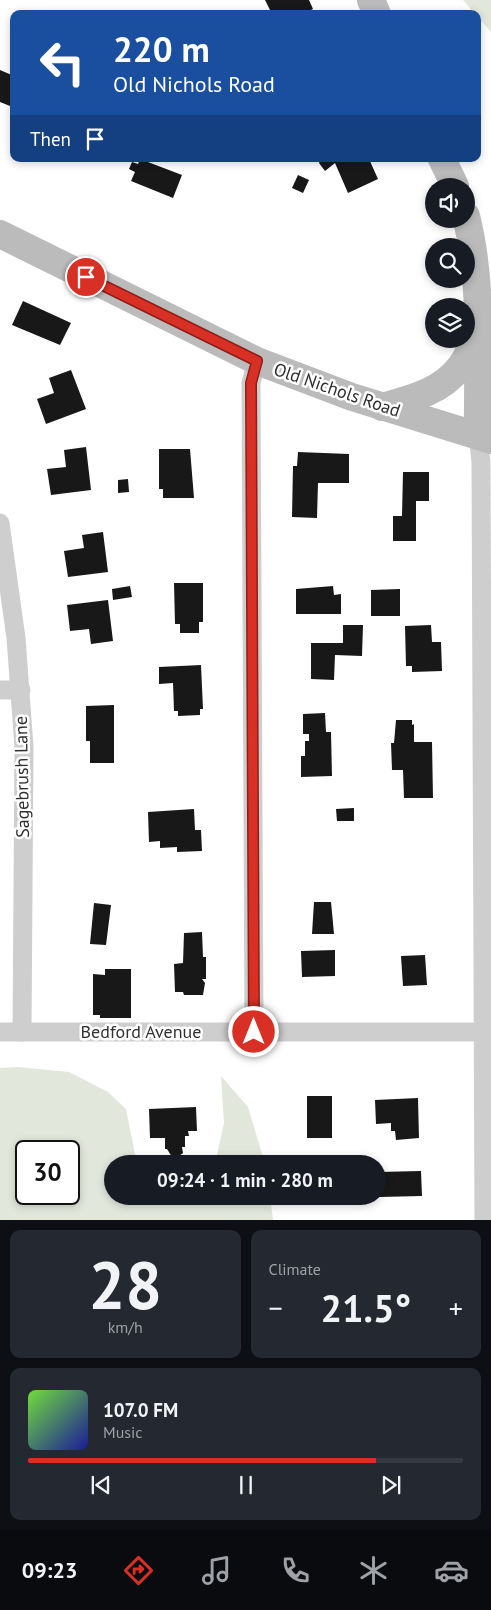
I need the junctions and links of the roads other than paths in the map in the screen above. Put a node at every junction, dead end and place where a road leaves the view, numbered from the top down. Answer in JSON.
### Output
{"nodes":[{"id":1,"x":443,"y":162,"type":"edge"},
{"id":2,"x":451,"y":178,"type":"edge"},
{"id":3,"x":471,"y":228,"type":"edge"},
{"id":4,"x":473,"y":228,"type":"edge"},
{"id":5,"x":0,"y":234,"type":"edge"},
{"id":6,"x":486,"y":261,"type":"edge"},
{"id":7,"x":478,"y":335,"type":"junction"},
{"id":8,"x":257,"y":361,"type":"junction"},
{"id":9,"x":382,"y":407,"type":"junction"},
{"id":10,"x":485,"y":438,"type":"edge"},
{"id":11,"x":0,"y":523,"type":"edge"},
{"id":12,"x":0,"y":690,"type":"edge"},
{"id":13,"x":20,"y":690,"type":"junction"},
{"id":14,"x":0,"y":1032,"type":"edge"},
{"id":15,"x":22,"y":1032,"type":"junction"},
{"id":16,"x":254,"y":1032,"type":"junction"},
{"id":17,"x":488,"y":1032,"type":"edge"},
{"id":18,"x":484,"y":1220,"type":"edge"}],
"edges":[{"from":1,"to":2,"type":"street"},
{"from":3,"to":6,"type":"street"},
{"from":4,"to":6,"type":"street"},
{"from":5,"to":8,"type":"street","name":"Old Nichols Road"},
{"from":6,"to":7,"type":"street"},
{"from":7,"to":9,"type":"street"},
{"from":7,"to":10,"type":"street"},
{"from":8,"to":9,"type":"street","name":"Old Nichols Road"},
{"from":8,"to":16,"type":"street"},
{"from":9,"to":10,"type":"street","name":"Old Nichols Road"},
{"from":10,"to":17,"type":"street"},
{"from":11,"to":13,"type":"street","name":"Sagebrush Lane"},
{"from":12,"to":13,"type":"street"},
{"from":13,"to":15,"type":"street","name":"Sagebrush Lane"},
{"from":14,"to":15,"type":"street","name":"Bedford Avenue"},
{"from":15,"to":16,"type":"street","name":"Bedford Avenue"},
{"from":16,"to":17,"type":"street","name":"Bedford Avenue"},
{"from":17,"to":18,"type":"street"}]}
